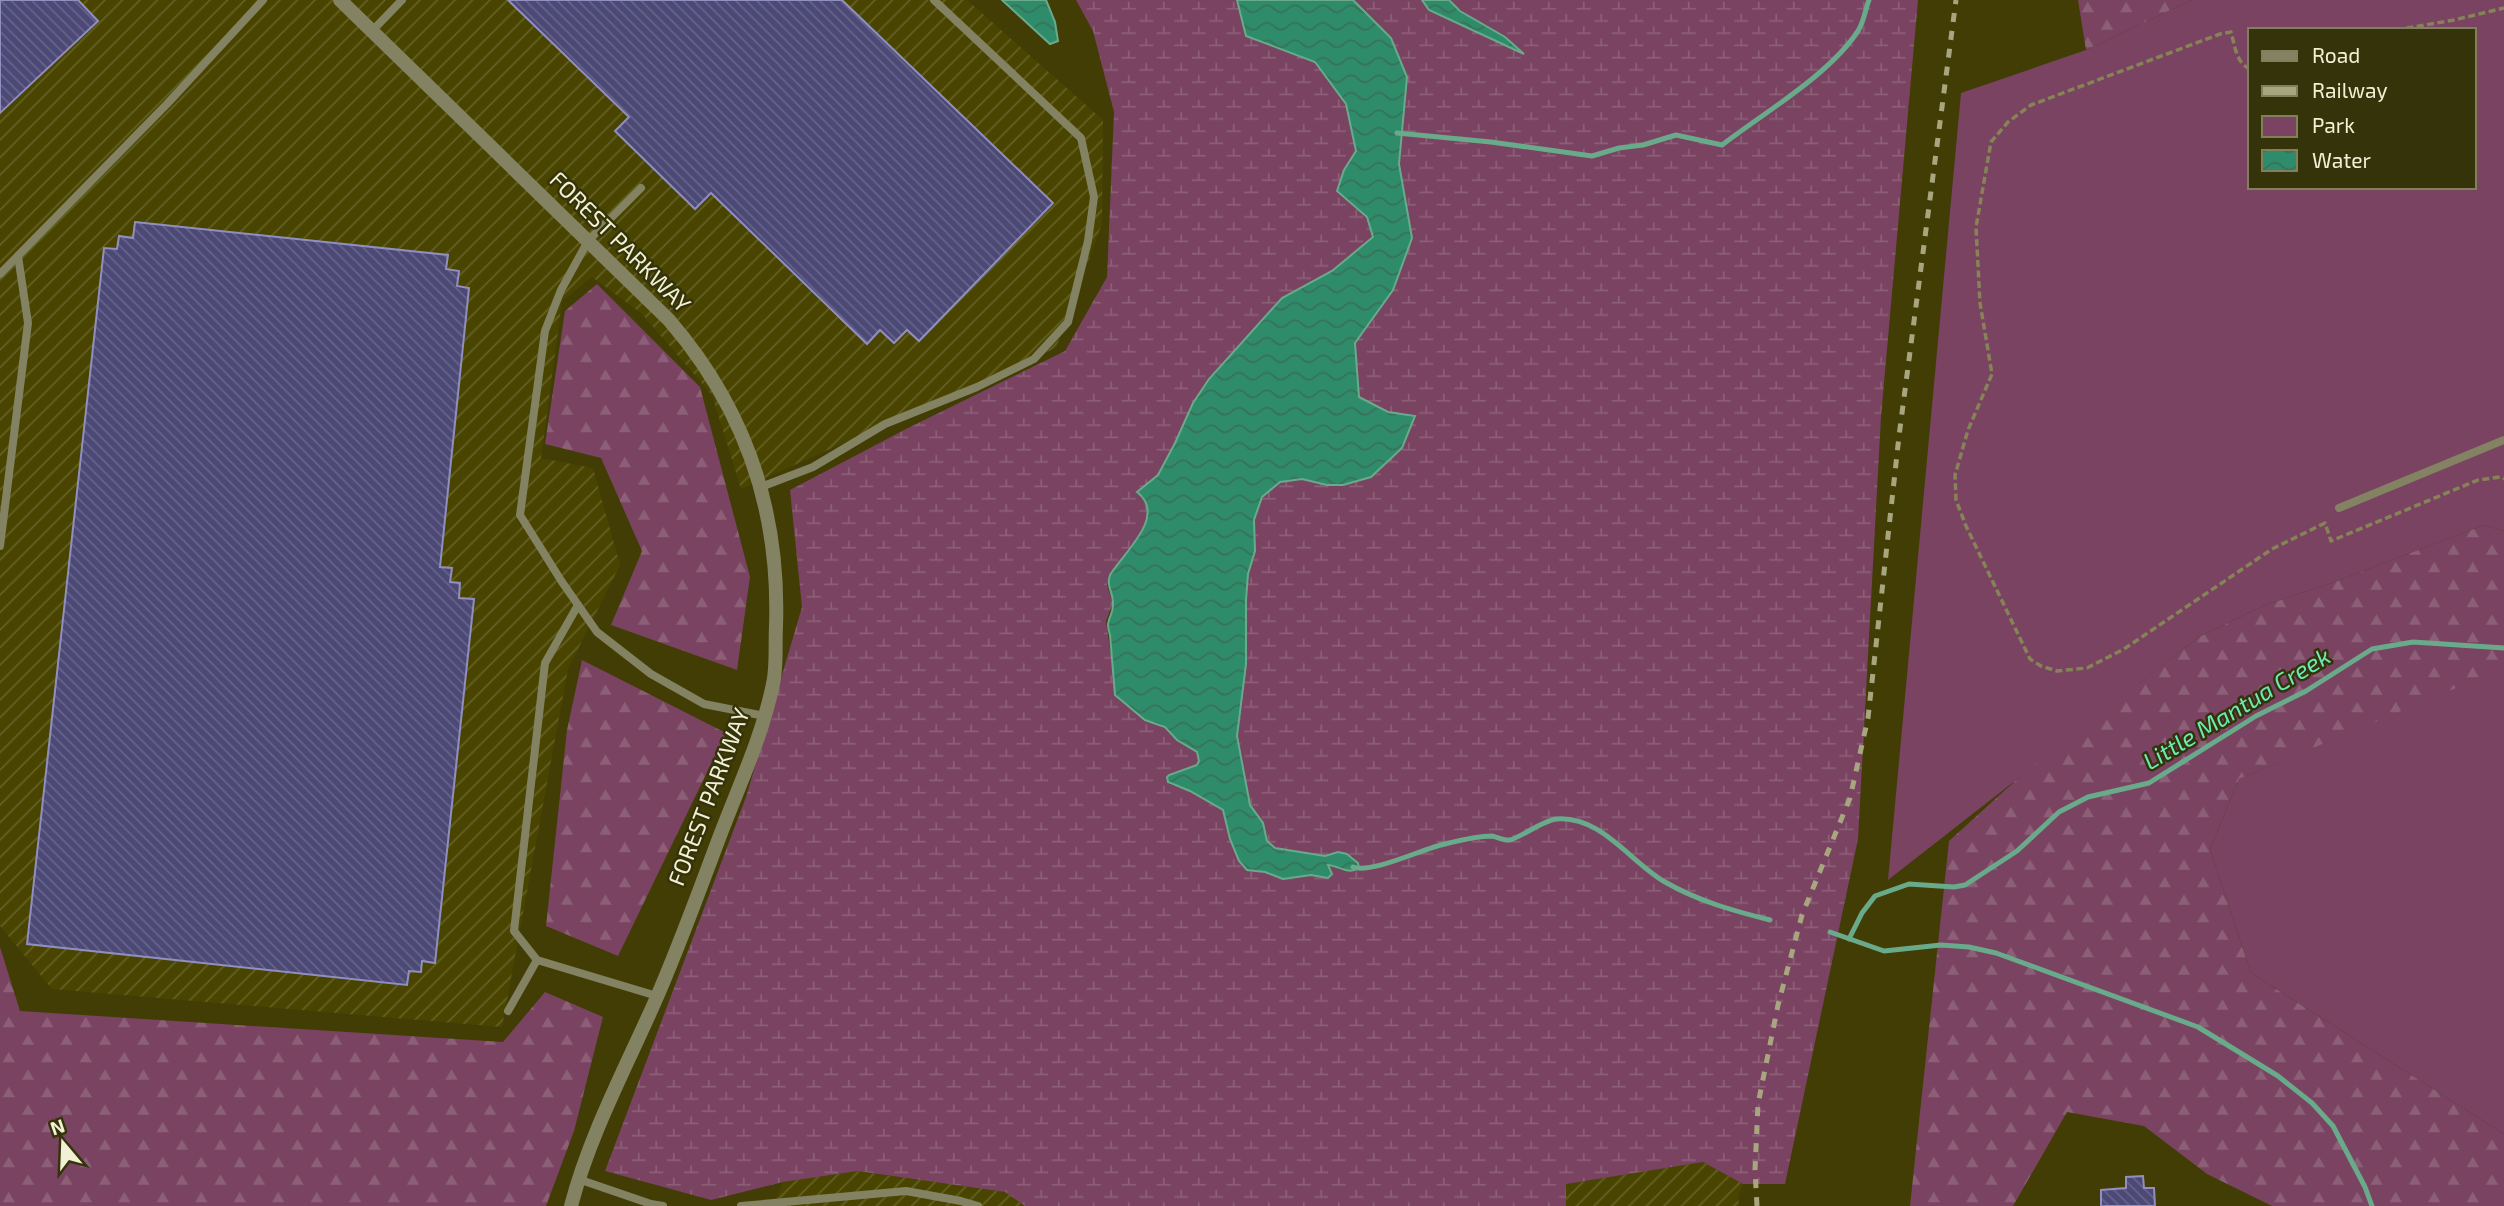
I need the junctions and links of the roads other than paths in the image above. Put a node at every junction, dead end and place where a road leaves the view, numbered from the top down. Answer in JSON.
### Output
{"nodes":[{"id":1,"x":263,"y":0,"type":"edge"},
{"id":2,"x":340,"y":0,"type":"edge"},
{"id":3,"x":402,"y":0,"type":"edge"},
{"id":4,"x":934,"y":0,"type":"edge"},
{"id":5,"x":372,"y":31,"type":"junction"},
{"id":6,"x":641,"y":188,"type":"dead end"},
{"id":7,"x":588,"y":242,"type":"junction"},
{"id":8,"x":18,"y":256,"type":"junction"},
{"id":9,"x":0,"y":274,"type":"edge"},
{"id":10,"x":2504,"y":440,"type":"edge"},
{"id":11,"x":761,"y":486,"type":"junction"},
{"id":12,"x":2339,"y":508,"type":"dead end"},
{"id":13,"x":0,"y":546,"type":"edge"},
{"id":14,"x":578,"y":605,"type":"junction"},
{"id":15,"x":765,"y":716,"type":"junction"},
{"id":16,"x":537,"y":960,"type":"junction"},
{"id":17,"x":657,"y":996,"type":"junction"},
{"id":18,"x":508,"y":1012,"type":"dead end"},
{"id":19,"x":578,"y":1179,"type":"junction"},
{"id":20,"x":839,"y":1202,"type":"edge"},
{"id":21,"x":571,"y":1206,"type":"edge"},
{"id":22,"x":663,"y":1206,"type":"edge"},
{"id":23,"x":741,"y":1206,"type":"edge"},
{"id":24,"x":978,"y":1206,"type":"edge"}],
"edges":[{"from":1,"to":8,"type":"lane"},
{"from":2,"to":5,"type":"street","name":"FOREST PARKWAY"},
{"from":3,"to":5,"type":"lane"},
{"from":4,"to":11,"type":"lane"},
{"from":5,"to":7,"type":"street","name":"FOREST PARKWAY"},
{"from":6,"to":7,"type":"lane"},
{"from":7,"to":11,"type":"street","name":"FOREST PARKWAY"},
{"from":7,"to":14,"type":"lane"},
{"from":8,"to":9,"type":"lane"},
{"from":8,"to":13,"type":"lane"},
{"from":10,"to":12,"type":"lane"},
{"from":11,"to":15,"type":"street","name":"FOREST PARKWAY"},
{"from":14,"to":15,"type":"lane"},
{"from":14,"to":16,"type":"lane"},
{"from":15,"to":17,"type":"street","name":"FOREST PARKWAY"},
{"from":16,"to":17,"type":"lane"},
{"from":16,"to":18,"type":"lane"},
{"from":17,"to":19,"type":"street","name":"FOREST PARKWAY"},
{"from":19,"to":21,"type":"street","name":"FOREST PARKWAY"},
{"from":19,"to":22,"type":"lane"},
{"from":20,"to":23,"type":"lane"},
{"from":20,"to":24,"type":"lane"}]}
